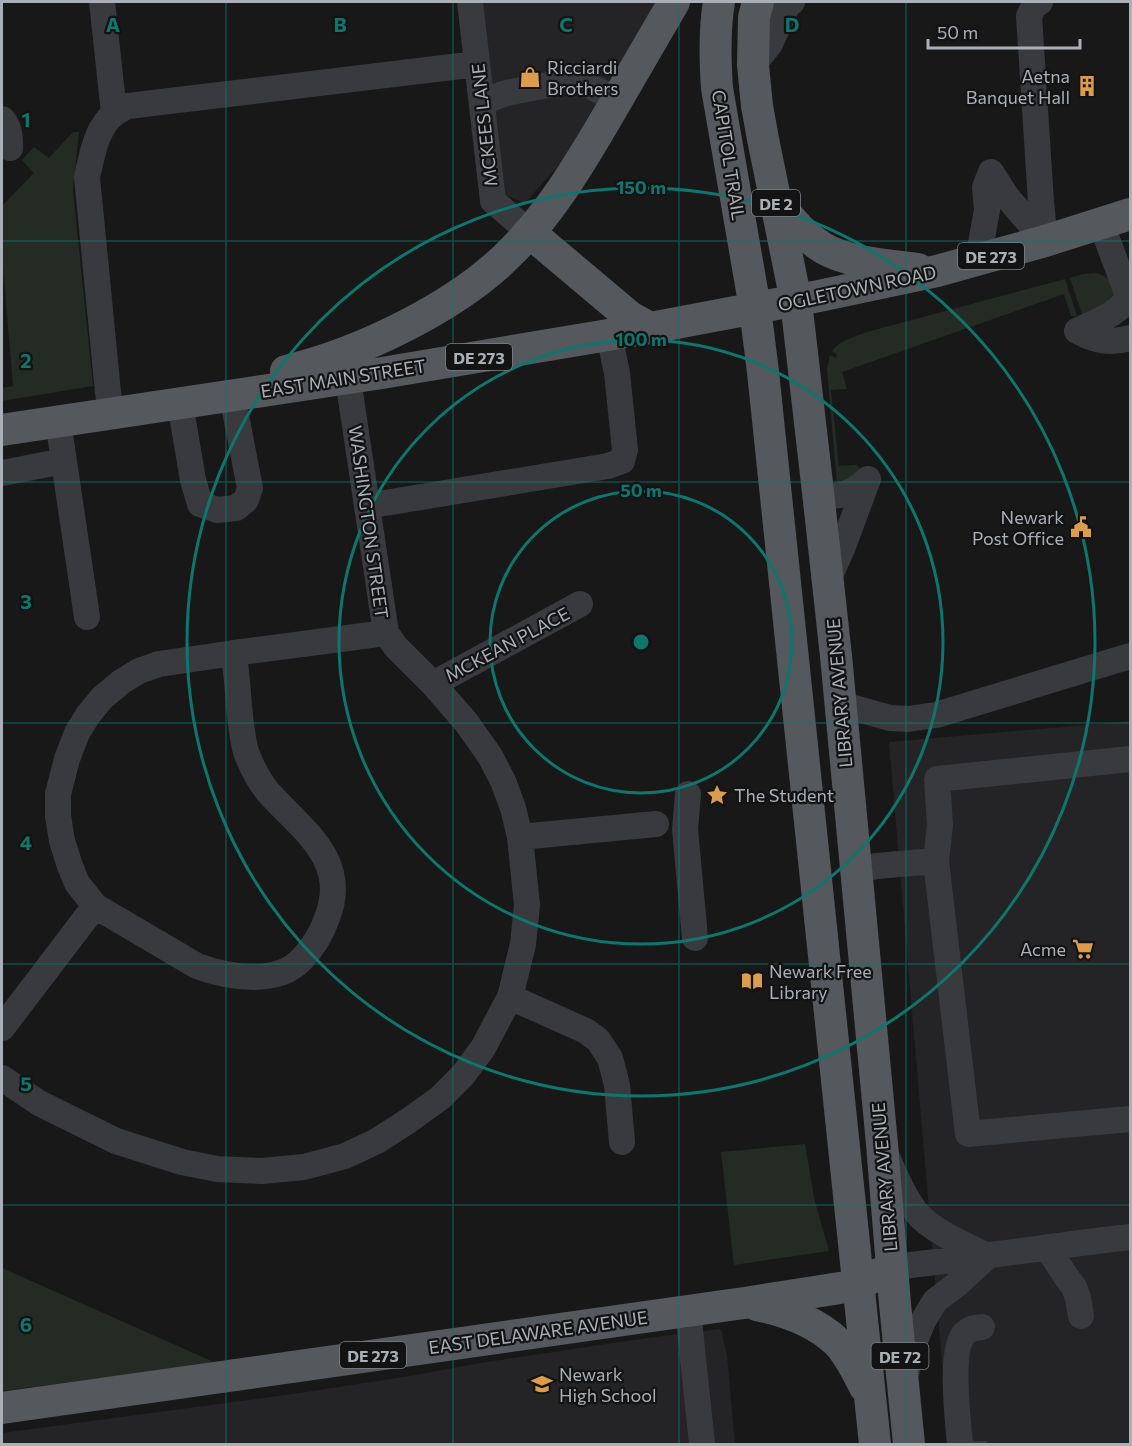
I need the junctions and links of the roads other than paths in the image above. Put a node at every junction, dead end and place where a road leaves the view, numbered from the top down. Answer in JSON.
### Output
{"nodes":[{"id":1,"x":102,"y":2,"type":"edge"},
{"id":2,"x":470,"y":2,"type":"edge"},
{"id":3,"x":674,"y":2,"type":"edge"},
{"id":4,"x":719,"y":2,"type":"edge"},
{"id":5,"x":758,"y":2,"type":"edge"},
{"id":6,"x":792,"y":2,"type":"edge"},
{"id":7,"x":1040,"y":2,"type":"edge"},
{"id":8,"x":477,"y":64,"type":"junction"},
{"id":9,"x":753,"y":65,"type":"junction"},
{"id":10,"x":617,"y":100,"type":"junction"},
{"id":11,"x":482,"y":102,"type":"junction"},
{"id":12,"x":114,"y":113,"type":"junction"},
{"id":13,"x":2,"y":119,"type":"edge"},
{"id":14,"x":10,"y":148,"type":"dead end"},
{"id":15,"x":775,"y":200,"type":"junction"},
{"id":16,"x":1131,"y":214,"type":"edge"},
{"id":17,"x":1101,"y":223,"type":"junction"},
{"id":18,"x":529,"y":231,"type":"junction"},
{"id":19,"x":1045,"y":241,"type":"junction"},
{"id":20,"x":978,"y":260,"type":"junction"},
{"id":21,"x":937,"y":272,"type":"junction"},
{"id":22,"x":1129,"y":299,"type":"edge"},
{"id":23,"x":796,"y":301,"type":"junction"},
{"id":24,"x":755,"y":308,"type":"junction"},
{"id":25,"x":650,"y":328,"type":"junction"},
{"id":26,"x":609,"y":335,"type":"junction"},
{"id":27,"x":1131,"y":338,"type":"edge"},
{"id":28,"x":348,"y":379,"type":"junction"},
{"id":29,"x":232,"y":395,"type":"junction"},
{"id":30,"x":191,"y":401,"type":"junction"},
{"id":31,"x":111,"y":414,"type":"junction"},
{"id":32,"x":58,"y":421,"type":"junction"},
{"id":33,"x":2,"y":430,"type":"edge"},
{"id":34,"x":64,"y":461,"type":"junction"},
{"id":35,"x":2,"y":473,"type":"edge"},
{"id":36,"x":818,"y":492,"type":"junction"},
{"id":37,"x":367,"y":506,"type":"junction"},
{"id":38,"x":828,"y":580,"type":"junction"},
{"id":39,"x":580,"y":604,"type":"dead end"},
{"id":40,"x":87,"y":617,"type":"dead end"},
{"id":41,"x":386,"y":633,"type":"junction"},
{"id":42,"x":234,"y":653,"type":"junction"},
{"id":43,"x":1131,"y":656,"type":"edge"},
{"id":44,"x":433,"y":684,"type":"junction"},
{"id":45,"x":840,"y":704,"type":"junction"},
{"id":46,"x":1131,"y":759,"type":"edge"},
{"id":47,"x":688,"y":794,"type":"dead end"},
{"id":48,"x":656,"y":824,"type":"dead end"},
{"id":49,"x":520,"y":837,"type":"junction"},
{"id":50,"x":936,"y":861,"type":"junction"},
{"id":51,"x":855,"y":872,"type":"junction"},
{"id":52,"x":95,"y":906,"type":"junction"},
{"id":53,"x":695,"y":938,"type":"dead end"},
{"id":54,"x":510,"y":997,"type":"junction"},
{"id":55,"x":2,"y":1028,"type":"edge"},
{"id":56,"x":2,"y":1078,"type":"edge"},
{"id":57,"x":1131,"y":1119,"type":"edge"},
{"id":58,"x":622,"y":1142,"type":"dead end"},
{"id":59,"x":882,"y":1144,"type":"junction"},
{"id":60,"x":1131,"y":1237,"type":"edge"},
{"id":61,"x":1047,"y":1247,"type":"junction"},
{"id":62,"x":988,"y":1256,"type":"junction"},
{"id":63,"x":892,"y":1267,"type":"junction"},
{"id":64,"x":859,"y":1285,"type":"junction"},
{"id":65,"x":744,"y":1303,"type":"junction"},
{"id":66,"x":688,"y":1311,"type":"junction"},
{"id":67,"x":1081,"y":1316,"type":"dead end"},
{"id":68,"x":982,"y":1327,"type":"dead end"},
{"id":69,"x":903,"y":1386,"type":"junction"},
{"id":70,"x":969,"y":1392,"type":"dead end"},
{"id":71,"x":871,"y":1398,"type":"junction"},
{"id":72,"x":2,"y":1408,"type":"edge"},
{"id":73,"x":967,"y":1443,"type":"edge"},
{"id":74,"x":702,"y":1444,"type":"edge"},
{"id":75,"x":875,"y":1444,"type":"edge"},
{"id":76,"x":909,"y":1444,"type":"edge"}],
"edges":[{"from":1,"to":12,"type":"street"},
{"from":2,"to":8,"type":"street","name":"MCKEES LANE"},
{"from":3,"to":10,"type":"main road"},
{"from":4,"to":24,"type":"main road","name":"CAPITOL TRAIL","number":"DE 2"},
{"from":5,"to":9,"type":"main road","name":"CAPITOL TRAIL","number":"DE 2"},
{"from":6,"to":9,"type":"street"},
{"from":7,"to":19,"type":"street"},
{"from":8,"to":11,"type":"street","name":"MCKEES LANE"},
{"from":8,"to":12,"type":"street"},
{"from":9,"to":15,"type":"main road","name":"CAPITOL TRAIL","number":"DE 2"},
{"from":10,"to":11,"type":"street"},
{"from":10,"to":18,"type":"main road"},
{"from":11,"to":18,"type":"street","name":"MCKEES LANE"},
{"from":12,"to":31,"type":"street"},
{"from":13,"to":14,"type":"street"},
{"from":15,"to":21,"type":"main road"},
{"from":15,"to":23,"type":"main road","name":"CAPITOL TRAIL","number":"DE 2"},
{"from":16,"to":17,"type":"main road","name":"OGLETOWN ROAD","number":"DE 273"},
{"from":17,"to":19,"type":"main road","name":"OGLETOWN ROAD","number":"DE 273"},
{"from":17,"to":22,"type":"street"},
{"from":18,"to":25,"type":"main road"},
{"from":18,"to":30,"type":"main road"},
{"from":19,"to":20,"type":"main road","name":"OGLETOWN ROAD","number":"DE 273"},
{"from":19,"to":20,"type":"street"},
{"from":20,"to":21,"type":"main road","name":"OGLETOWN ROAD","number":"DE 273"},
{"from":21,"to":23,"type":"main road","name":"OGLETOWN ROAD","number":"DE 273"},
{"from":22,"to":27,"type":"street"},
{"from":23,"to":24,"type":"main road","name":"OGLETOWN ROAD","number":"DE 273"},
{"from":23,"to":36,"type":"main road","name":"LIBRARY AVENUE","number":"DE 72"},
{"from":24,"to":25,"type":"main road","name":"EAST MAIN STREET","number":"DE 273"},
{"from":24,"to":64,"type":"main road","name":"LIBRARY AVENUE","number":"DE 72"},
{"from":25,"to":26,"type":"main road","name":"EAST MAIN STREET","number":"DE 273"},
{"from":26,"to":28,"type":"main road","name":"EAST MAIN STREET","number":"DE 273"},
{"from":26,"to":37,"type":"street"},
{"from":28,"to":29,"type":"main road","name":"EAST MAIN STREET","number":"DE 273"},
{"from":28,"to":37,"type":"street","name":"WASHINGTON STREET"},
{"from":29,"to":30,"type":"main road","name":"EAST MAIN STREET","number":"DE 273"},
{"from":29,"to":30,"type":"street"},
{"from":30,"to":31,"type":"main road","name":"EAST MAIN STREET","number":"DE 273"},
{"from":31,"to":32,"type":"main road","name":"EAST MAIN STREET","number":"DE 273"},
{"from":32,"to":33,"type":"main road","name":"EAST MAIN STREET","number":"DE 273"},
{"from":32,"to":34,"type":"street"},
{"from":34,"to":35,"type":"street"},
{"from":34,"to":40,"type":"street"},
{"from":36,"to":38,"type":"main road","name":"LIBRARY AVENUE","number":"DE 72"},
{"from":36,"to":38,"type":"street"},
{"from":37,"to":41,"type":"street","name":"WASHINGTON STREET"},
{"from":38,"to":45,"type":"main road","name":"LIBRARY AVENUE","number":"DE 72"},
{"from":39,"to":44,"type":"street","name":"MCKEAN PLACE"},
{"from":41,"to":42,"type":"street"},
{"from":41,"to":44,"type":"street","name":"WASHINGTON STREET"},
{"from":42,"to":52,"type":"street"},
{"from":42,"to":52,"type":"street"},
{"from":43,"to":45,"type":"street"},
{"from":44,"to":49,"type":"street","name":"WASHINGTON STREET"},
{"from":45,"to":51,"type":"main road","name":"LIBRARY AVENUE","number":"DE 72"},
{"from":46,"to":50,"type":"street"},
{"from":47,"to":53,"type":"street"},
{"from":48,"to":49,"type":"street"},
{"from":49,"to":54,"type":"street","name":"WASHINGTON STREET"},
{"from":50,"to":51,"type":"street"},
{"from":50,"to":57,"type":"street"},
{"from":51,"to":59,"type":"main road","name":"LIBRARY AVENUE","number":"DE 72"},
{"from":52,"to":55,"type":"street"},
{"from":54,"to":56,"type":"street","name":"WASHINGTON STREET"},
{"from":54,"to":58,"type":"street"},
{"from":59,"to":62,"type":"street"},
{"from":59,"to":63,"type":"main road","name":"LIBRARY AVENUE","number":"DE 72"},
{"from":60,"to":61,"type":"street"},
{"from":61,"to":62,"type":"street"},
{"from":61,"to":67,"type":"street"},
{"from":62,"to":63,"type":"street"},
{"from":62,"to":69,"type":"street"},
{"from":63,"to":64,"type":"main road","name":"EAST DELAWARE AVENUE","number":"DE 273"},
{"from":63,"to":69,"type":"main road","name":"LIBRARY AVENUE","number":"DE 72"},
{"from":64,"to":65,"type":"main road","name":"EAST DELAWARE AVENUE","number":"DE 273"},
{"from":64,"to":71,"type":"main road","name":"LIBRARY AVENUE","number":"DE 72"},
{"from":65,"to":66,"type":"main road","name":"EAST DELAWARE AVENUE","number":"DE 273"},
{"from":65,"to":71,"type":"main road"},
{"from":66,"to":72,"type":"main road","name":"EAST DELAWARE AVENUE","number":"DE 273"},
{"from":66,"to":74,"type":"street"},
{"from":68,"to":73,"type":"street"},
{"from":69,"to":76,"type":"main road","name":"LIBRARY AVENUE","number":"DE 72"},
{"from":70,"to":73,"type":"street"},
{"from":71,"to":75,"type":"main road","name":"LIBRARY AVENUE","number":"DE 72"}]}
